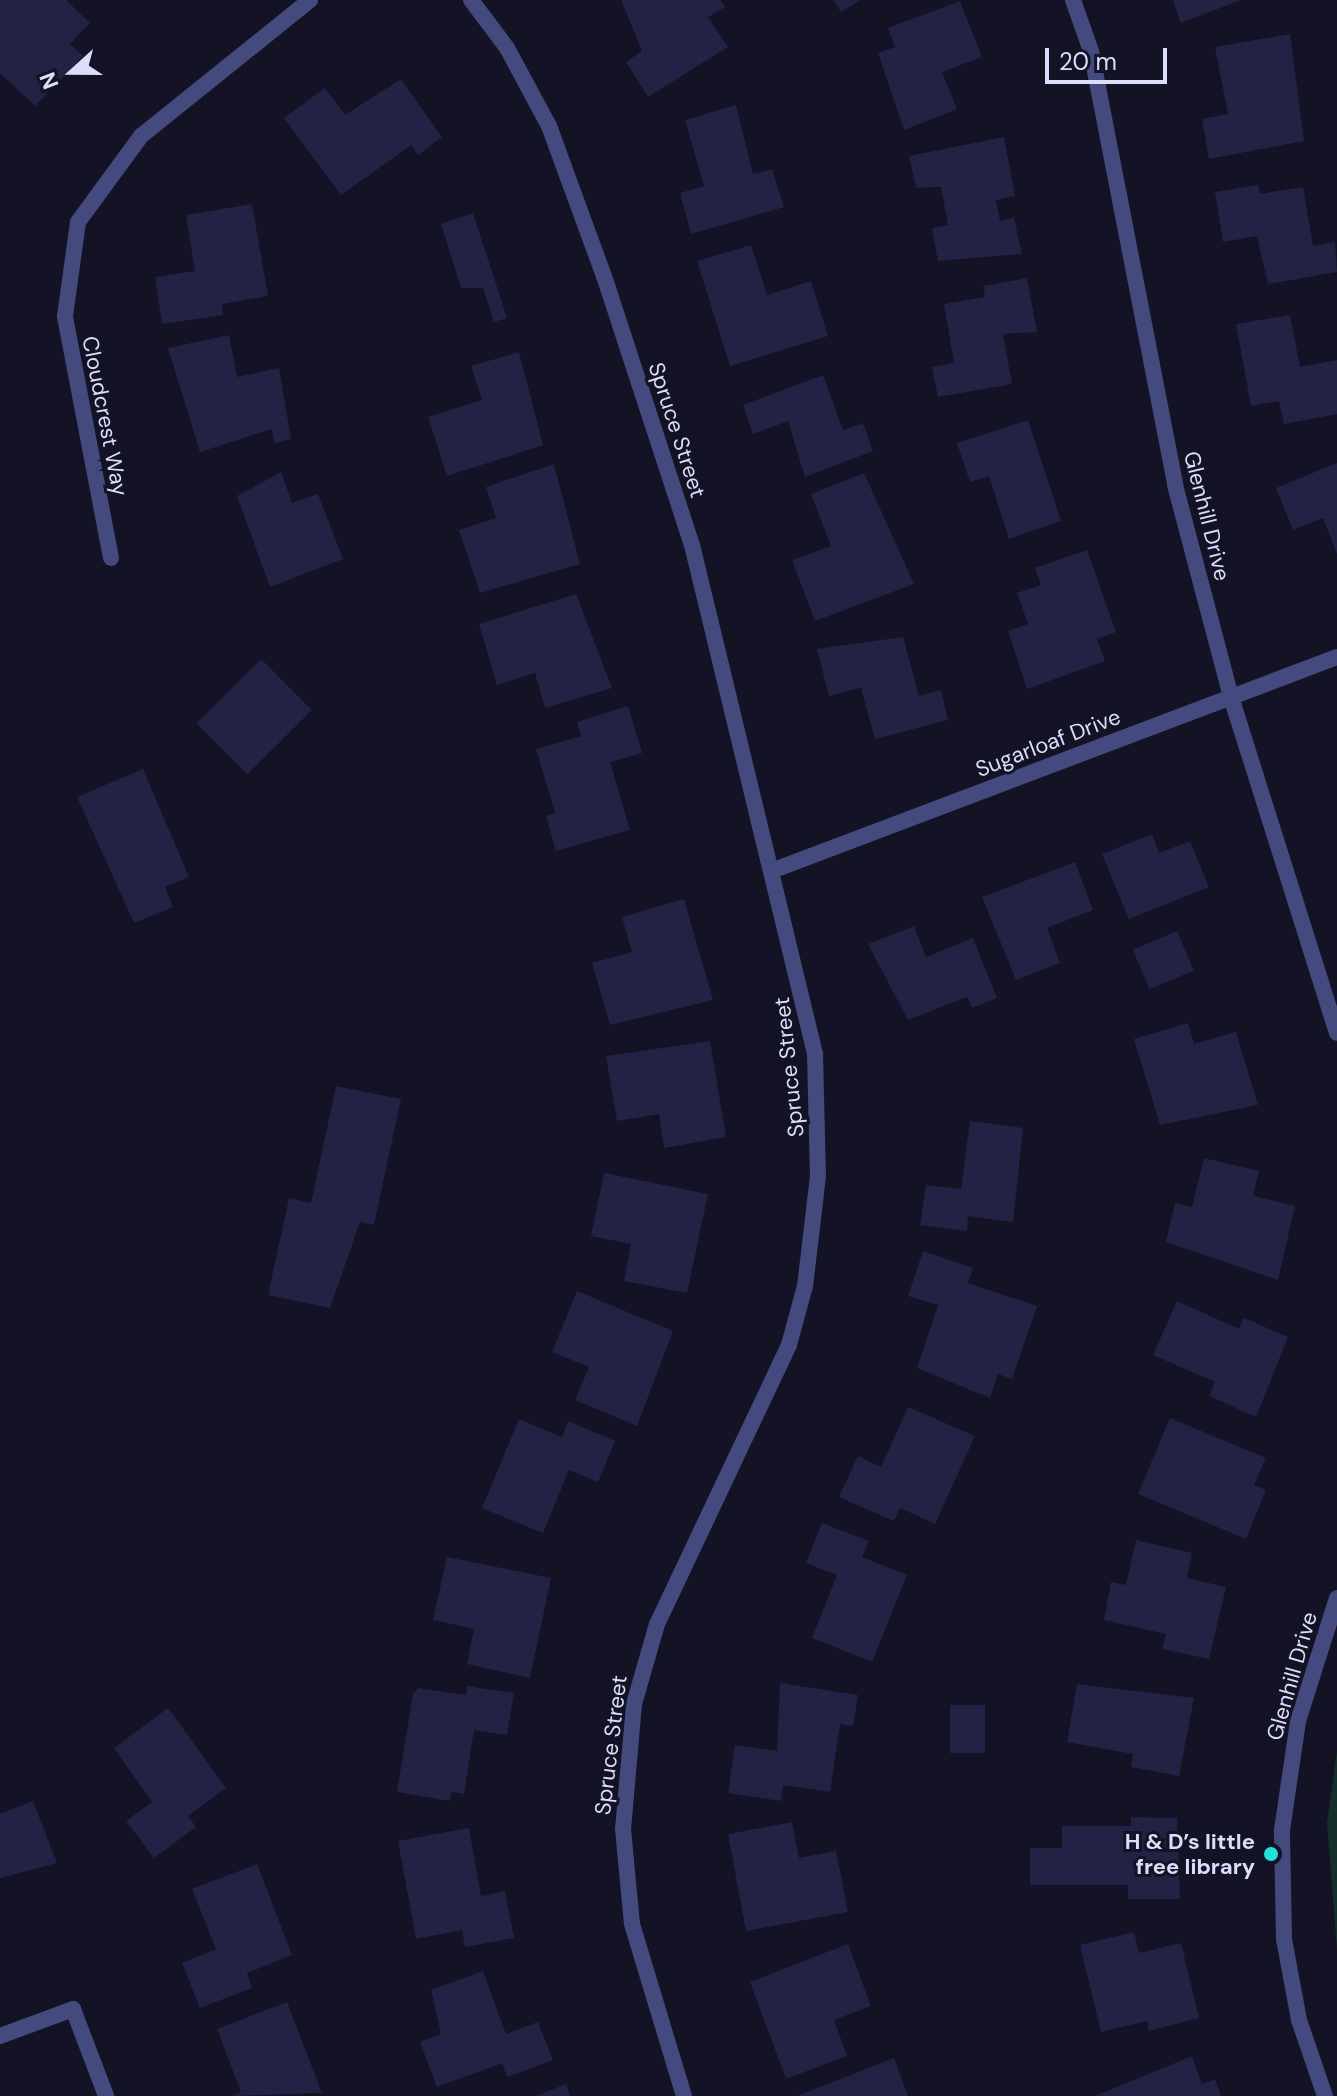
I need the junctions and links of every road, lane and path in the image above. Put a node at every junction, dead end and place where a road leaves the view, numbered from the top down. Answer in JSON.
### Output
{"nodes":[{"id":1,"x":310,"y":0,"type":"edge"},
{"id":2,"x":471,"y":0,"type":"edge"},
{"id":3,"x":1073,"y":0,"type":"edge"},
{"id":4,"x":111,"y":558,"type":"dead end"},
{"id":5,"x":1337,"y":657,"type":"edge"},
{"id":6,"x":1231,"y":697,"type":"junction"},
{"id":7,"x":774,"y":870,"type":"junction"},
{"id":8,"x":1337,"y":1033,"type":"edge"},
{"id":9,"x":1337,"y":1598,"type":"edge"},
{"id":10,"x":0,"y":2036,"type":"edge"},
{"id":11,"x":106,"y":2096,"type":"edge"},
{"id":12,"x":684,"y":2096,"type":"edge"},
{"id":13,"x":1325,"y":2096,"type":"edge"}],
"edges":[{"from":1,"to":4,"type":"street","name":"Cloudcrest Way"},
{"from":2,"to":7,"type":"street","name":"Spruce Street"},
{"from":3,"to":6,"type":"street","name":"Glenhill Drive"},
{"from":5,"to":6,"type":"street","name":"Sugarloaf Drive"},
{"from":6,"to":7,"type":"street","name":"Sugarloaf Drive"},
{"from":6,"to":8,"type":"street","name":"Glenhill Drive"},
{"from":7,"to":12,"type":"street","name":"Spruce Street"},
{"from":9,"to":13,"type":"street","name":"Glenhill Drive"},
{"from":10,"to":11,"type":"street"}]}
